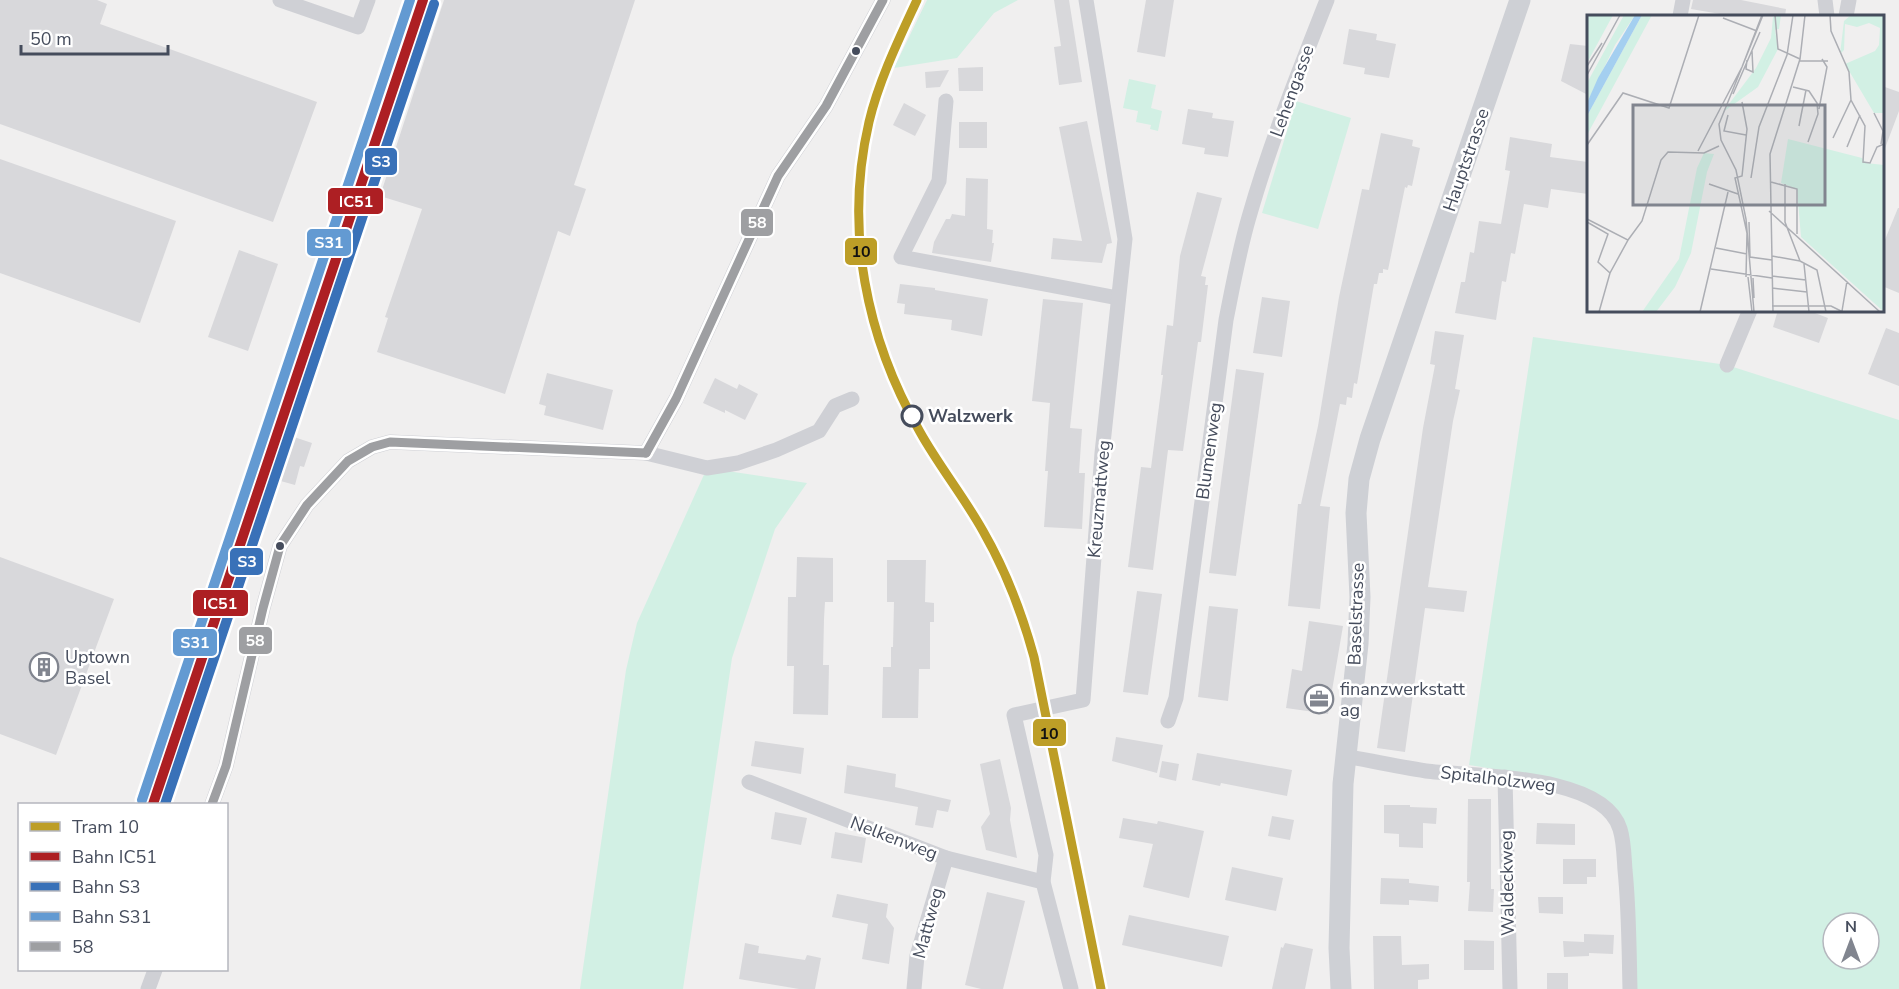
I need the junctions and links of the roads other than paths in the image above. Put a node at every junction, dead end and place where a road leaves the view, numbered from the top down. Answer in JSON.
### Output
{"nodes":[{"id":1,"x":280,"y":0,"type":"edge"},
{"id":2,"x":368,"y":0,"type":"edge"},
{"id":3,"x":883,"y":0,"type":"edge"},
{"id":4,"x":1086,"y":0,"type":"edge"},
{"id":5,"x":1327,"y":0,"type":"edge"},
{"id":6,"x":1520,"y":0,"type":"edge"},
{"id":7,"x":1683,"y":0,"type":"edge"},
{"id":8,"x":1825,"y":0,"type":"edge"},
{"id":9,"x":1849,"y":0,"type":"edge"},
{"id":10,"x":1680,"y":15,"type":"edge"},
{"id":11,"x":1827,"y":15,"type":"edge"},
{"id":12,"x":1846,"y":15,"type":"edge"},
{"id":13,"x":946,"y":101,"type":"dead end"},
{"id":14,"x":1259,"y":183,"type":"joint"},
{"id":15,"x":1118,"y":297,"type":"junction"},
{"id":16,"x":1749,"y":312,"type":"edge"},
{"id":17,"x":1412,"y":319,"type":"joint"},
{"id":18,"x":1727,"y":365,"type":"dead end"},
{"id":19,"x":852,"y":399,"type":"dead end"},
{"id":20,"x":646,"y":453,"type":"junction"},
{"id":21,"x":1168,"y":721,"type":"dead end"},
{"id":22,"x":1345,"y":756,"type":"junction"},
{"id":23,"x":1505,"y":777,"type":"junction"},
{"id":24,"x":749,"y":782,"type":"dead end"},
{"id":25,"x":212,"y":803,"type":"edge"},
{"id":26,"x":946,"y":858,"type":"junction"},
{"id":27,"x":1043,"y":882,"type":"junction"},
{"id":28,"x":154,"y":971,"type":"edge"},
{"id":29,"x":148,"y":989,"type":"edge"},
{"id":30,"x":914,"y":989,"type":"edge"},
{"id":31,"x":1071,"y":989,"type":"edge"},
{"id":32,"x":1341,"y":989,"type":"edge"},
{"id":33,"x":1510,"y":989,"type":"edge"},
{"id":34,"x":1630,"y":989,"type":"edge"}],
"edges":[{"from":1,"to":2,"type":"street"},
{"from":3,"to":20,"type":"street"},
{"from":4,"to":15,"type":"street","name":"Kreuzmattweg"},
{"from":5,"to":14,"type":"street","name":"Lehengasse"},
{"from":6,"to":17,"type":"main road","name":"Hauptstrasse"},
{"from":7,"to":10,"type":"street"},
{"from":8,"to":11,"type":"street"},
{"from":9,"to":12,"type":"street"},
{"from":13,"to":15,"type":"street"},
{"from":14,"to":21,"type":"street","name":"Blumenweg"},
{"from":15,"to":27,"type":"street","name":"Kreuzmattweg"},
{"from":16,"to":18,"type":"street"},
{"from":17,"to":22,"type":"main road","name":"Baselstrasse"},
{"from":19,"to":20,"type":"street"},
{"from":20,"to":25,"type":"street"},
{"from":22,"to":23,"type":"street","name":"Spitalholzweg"},
{"from":22,"to":32,"type":"main road","name":"Baselstrasse"},
{"from":23,"to":33,"type":"street","name":"Waldeckweg"},
{"from":23,"to":34,"type":"street","name":"Spitalholzweg"},
{"from":24,"to":26,"type":"street","name":"Nelkenweg"},
{"from":26,"to":27,"type":"street","name":"Nelkenweg"},
{"from":26,"to":30,"type":"street","name":"Mattweg"},
{"from":27,"to":31,"type":"street"},
{"from":28,"to":29,"type":"street"}]}
